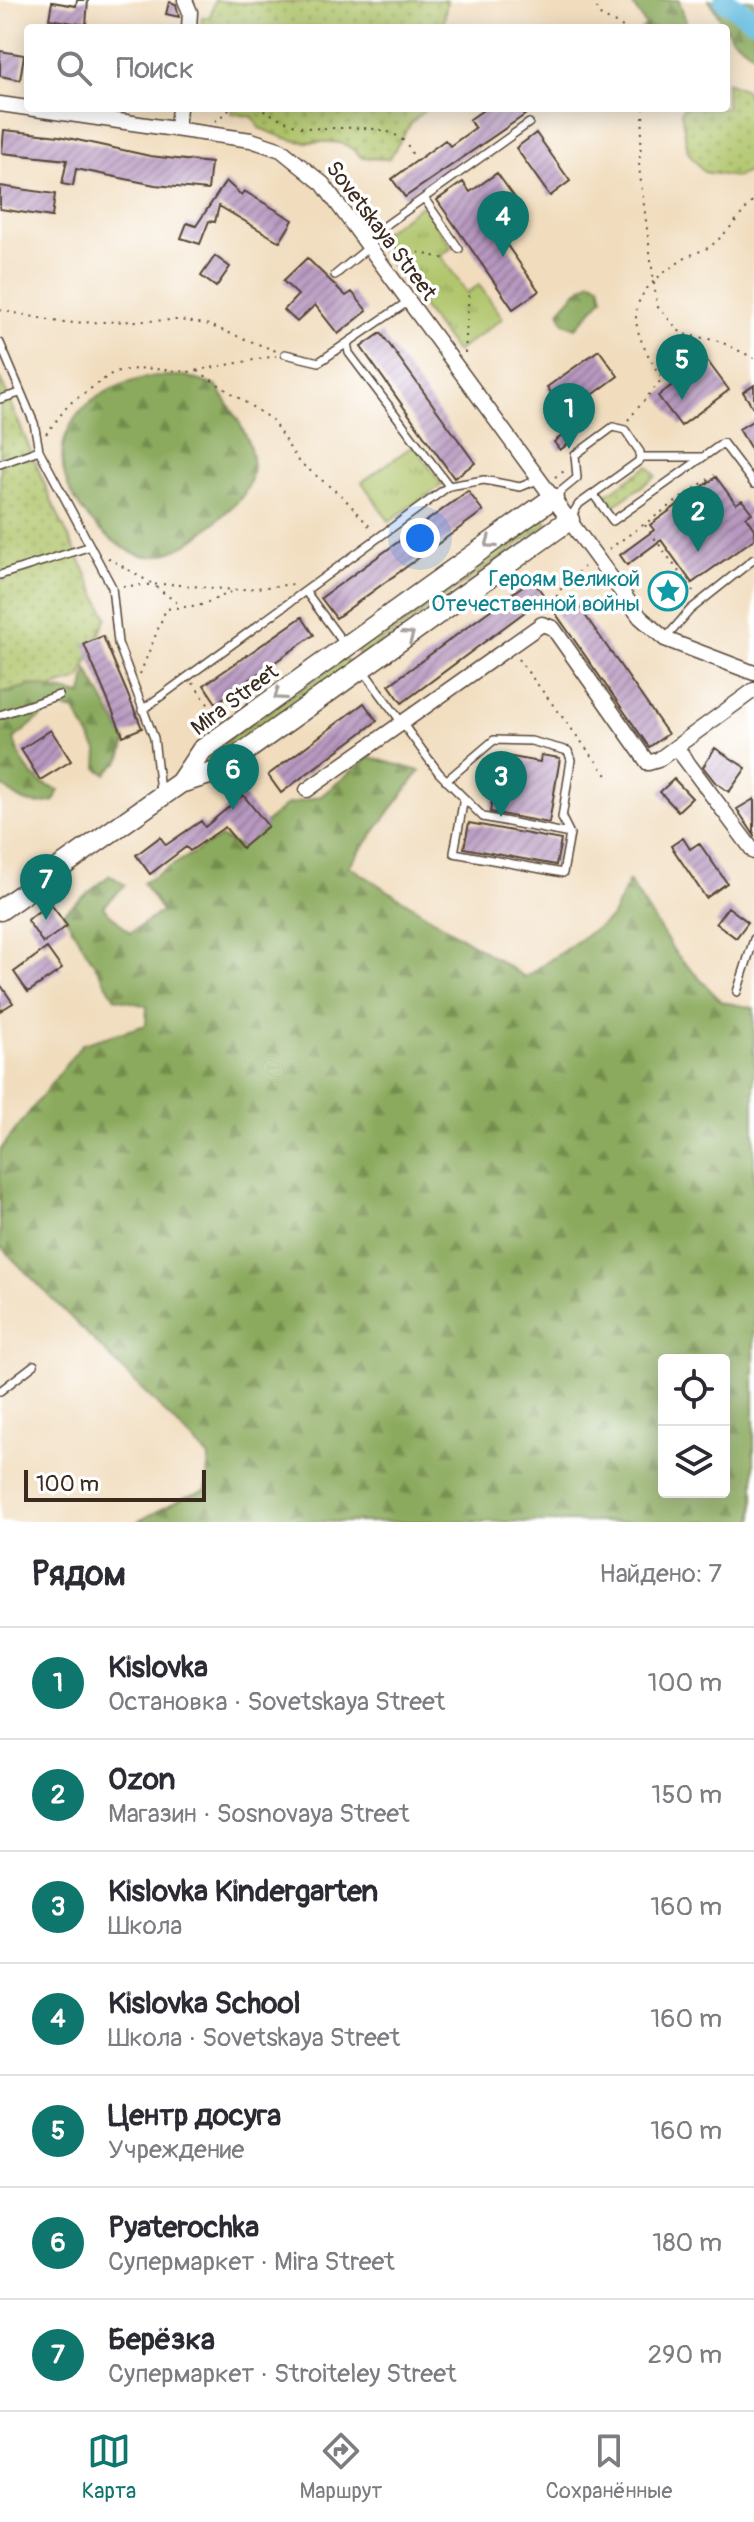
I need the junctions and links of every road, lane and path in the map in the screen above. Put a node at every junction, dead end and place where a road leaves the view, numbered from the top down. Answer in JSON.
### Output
{"nodes":[{"id":1,"x":185,"y":0,"type":"edge"},
{"id":2,"x":596,"y":0,"type":"edge"},
{"id":3,"x":189,"y":24,"type":"edge"},
{"id":4,"x":617,"y":24,"type":"edge"},
{"id":5,"x":0,"y":104,"type":"edge"},
{"id":6,"x":24,"y":107,"type":"edge"},
{"id":7,"x":57,"y":112,"type":"edge"},
{"id":8,"x":179,"y":112,"type":"edge"},
{"id":9,"x":224,"y":112,"type":"edge"},
{"id":10,"x":266,"y":112,"type":"edge"},
{"id":11,"x":644,"y":112,"type":"edge"},
{"id":12,"x":529,"y":123,"type":"dead end"},
{"id":13,"x":177,"y":129,"type":"junction"},
{"id":14,"x":209,"y":133,"type":"junction"},
{"id":15,"x":413,"y":157,"type":"dead end"},
{"id":16,"x":424,"y":198,"type":"junction"},
{"id":17,"x":754,"y":200,"type":"edge"},
{"id":18,"x":367,"y":243,"type":"junction"},
{"id":19,"x":387,"y":245,"type":"dead end"},
{"id":20,"x":459,"y":249,"type":"dead end"},
{"id":21,"x":446,"y":259,"type":"dead end"},
{"id":22,"x":335,"y":275,"type":"dead end"},
{"id":23,"x":652,"y":281,"type":"junction"},
{"id":24,"x":469,"y":289,"type":"dead end"},
{"id":25,"x":409,"y":301,"type":"junction"},
{"id":26,"x":0,"y":310,"type":"edge"},
{"id":27,"x":0,"y":343,"type":"edge"},
{"id":28,"x":347,"y":343,"type":"junction"},
{"id":29,"x":465,"y":353,"type":"dead end"},
{"id":30,"x":285,"y":354,"type":"junction"},
{"id":31,"x":754,"y":358,"type":"edge"},
{"id":32,"x":197,"y":370,"type":"junction"},
{"id":33,"x":20,"y":393,"type":"junction"},
{"id":34,"x":0,"y":399,"type":"edge"},
{"id":35,"x":619,"y":427,"type":"junction"},
{"id":36,"x":39,"y":447,"type":"junction"},
{"id":37,"x":641,"y":457,"type":"junction"},
{"id":38,"x":704,"y":457,"type":"junction"},
{"id":39,"x":0,"y":464,"type":"edge"},
{"id":40,"x":574,"y":465,"type":"junction"},
{"id":41,"x":714,"y":475,"type":"dead end"},
{"id":42,"x":540,"y":479,"type":"junction"},
{"id":43,"x":754,"y":484,"type":"edge"},
{"id":44,"x":449,"y":486,"type":"junction"},
{"id":45,"x":554,"y":488,"type":"junction"},
{"id":46,"x":593,"y":494,"type":"junction"},
{"id":47,"x":569,"y":520,"type":"junction"},
{"id":48,"x":644,"y":524,"type":"junction"},
{"id":49,"x":378,"y":537,"type":"junction"},
{"id":50,"x":88,"y":547,"type":"junction"},
{"id":51,"x":597,"y":558,"type":"junction"},
{"id":52,"x":754,"y":559,"type":"edge"},
{"id":53,"x":0,"y":575,"type":"edge"},
{"id":54,"x":684,"y":580,"type":"junction"},
{"id":55,"x":154,"y":585,"type":"junction"},
{"id":56,"x":112,"y":587,"type":"junction"},
{"id":57,"x":670,"y":589,"type":"dead end"},
{"id":58,"x":235,"y":590,"type":"junction"},
{"id":59,"x":306,"y":592,"type":"junction"},
{"id":60,"x":700,"y":602,"type":"junction"},
{"id":61,"x":181,"y":605,"type":"junction"},
{"id":62,"x":546,"y":624,"type":"junction"},
{"id":63,"x":665,"y":639,"type":"junction"},
{"id":64,"x":507,"y":646,"type":"junction"},
{"id":65,"x":347,"y":647,"type":"junction"},
{"id":66,"x":363,"y":670,"type":"junction"},
{"id":67,"x":754,"y":673,"type":"edge"},
{"id":68,"x":188,"y":675,"type":"junction"},
{"id":69,"x":134,"y":689,"type":"junction"},
{"id":70,"x":754,"y":690,"type":"edge"},
{"id":71,"x":59,"y":695,"type":"dead end"},
{"id":72,"x":142,"y":710,"type":"junction"},
{"id":73,"x":0,"y":715,"type":"edge"},
{"id":74,"x":222,"y":724,"type":"dead end"},
{"id":75,"x":400,"y":724,"type":"junction"},
{"id":76,"x":676,"y":747,"type":"junction"},
{"id":77,"x":609,"y":778,"type":"dead end"},
{"id":78,"x":446,"y":781,"type":"junction"},
{"id":79,"x":180,"y":783,"type":"junction"},
{"id":80,"x":307,"y":790,"type":"dead end"},
{"id":81,"x":161,"y":797,"type":"junction"},
{"id":82,"x":464,"y":798,"type":"junction"},
{"id":83,"x":570,"y":834,"type":"junction"},
{"id":84,"x":754,"y":852,"type":"edge"},
{"id":85,"x":0,"y":910,"type":"edge"},
{"id":86,"x":754,"y":939,"type":"edge"},
{"id":87,"x":737,"y":992,"type":"dead end"},
{"id":88,"x":34,"y":1365,"type":"dead end"},
{"id":89,"x":0,"y":1391,"type":"edge"}],
"edges":[{"from":1,"to":3,"type":"street"},
{"from":2,"to":4,"type":"path"},
{"from":5,"to":6,"type":"street","name":"Sovetskaya Street"},
{"from":7,"to":13,"type":"street","name":"Sovetskaya Street"},
{"from":8,"to":13,"type":"street"},
{"from":9,"to":14,"type":"path"},
{"from":10,"to":15,"type":"path"},
{"from":11,"to":23,"type":"path"},
{"from":12,"to":16,"type":"lane"},
{"from":13,"to":14,"type":"street","name":"Sovetskaya Street"},
{"from":14,"to":18,"type":"street","name":"Sovetskaya Street"},
{"from":16,"to":18,"type":"lane"},
{"from":16,"to":20,"type":"lane"},
{"from":17,"to":23,"type":"path"},
{"from":18,"to":22,"type":"lane"},
{"from":18,"to":25,"type":"street","name":"Sovetskaya Street"},
{"from":19,"to":21,"type":"path"},
{"from":23,"to":31,"type":"path"},
{"from":23,"to":35,"type":"path"},
{"from":24,"to":29,"type":"path"},
{"from":25,"to":28,"type":"lane"},
{"from":25,"to":42,"type":"street","name":"Sovetskaya Street"},
{"from":26,"to":30,"type":"path"},
{"from":27,"to":33,"type":"lane"},
{"from":28,"to":30,"type":"lane"},
{"from":28,"to":44,"type":"lane"},
{"from":30,"to":32,"type":"path"},
{"from":32,"to":36,"type":"path"},
{"from":32,"to":49,"type":"path"},
{"from":33,"to":34,"type":"lane"},
{"from":33,"to":36,"type":"lane"},
{"from":35,"to":37,"type":"lane"},
{"from":35,"to":40,"type":"lane"},
{"from":36,"to":39,"type":"lane"},
{"from":36,"to":50,"type":"lane"},
{"from":37,"to":38,"type":"lane"},
{"from":37,"to":46,"type":"lane"},
{"from":38,"to":43,"type":"lane"},
{"from":38,"to":46,"type":"lane"},
{"from":40,"to":45,"type":"path"},
{"from":40,"to":45,"type":"lane"},
{"from":41,"to":48,"type":"path"},
{"from":42,"to":44,"type":"lane"},
{"from":42,"to":45,"type":"street","name":"Sovetskaya Street"},
{"from":44,"to":49,"type":"lane"},
{"from":45,"to":47,"type":"street","name":"Sovetskaya Street"},
{"from":45,"to":65,"type":"street","name":"Mira Street","one_way":true},
{"from":46,"to":47,"type":"lane"},
{"from":47,"to":51,"type":"street","name":"Sovetskaya Street"},
{"from":66,"to":47,"type":"street","one_way":true},
{"from":48,"to":51,"type":"path"},
{"from":48,"to":54,"type":"path"},
{"from":49,"to":59,"type":"lane"},
{"from":50,"to":53,"type":"lane"},
{"from":50,"to":55,"type":"path"},
{"from":50,"to":56,"type":"lane"},
{"from":51,"to":62,"type":"path"},
{"from":51,"to":63,"type":"street","name":"Sovetskaya Street"},
{"from":52,"to":60,"type":"lane"},
{"from":54,"to":57,"type":"path"},
{"from":54,"to":60,"type":"path"},
{"from":55,"to":56,"type":"path"},
{"from":55,"to":58,"type":"path"},
{"from":55,"to":61,"type":"path"},
{"from":56,"to":69,"type":"lane"},
{"from":58,"to":59,"type":"path"},
{"from":58,"to":61,"type":"path"},
{"from":59,"to":65,"type":"lane"},
{"from":59,"to":68,"type":"lane"},
{"from":60,"to":63,"type":"lane"},
{"from":61,"to":69,"type":"path"},
{"from":62,"to":64,"type":"street"},
{"from":62,"to":76,"type":"street"},
{"from":63,"to":67,"type":"street"},
{"from":64,"to":75,"type":"street"},
{"from":64,"to":77,"type":"path"},
{"from":65,"to":66,"type":"street"},
{"from":65,"to":79,"type":"street","name":"Mira Street","one_way":true},
{"from":66,"to":75,"type":"lane"},
{"from":66,"to":79,"type":"street"},
{"from":68,"to":72,"type":"lane"},
{"from":68,"to":74,"type":"path"},
{"from":69,"to":72,"type":"lane"},
{"from":70,"to":76,"type":"street"},
{"from":71,"to":73,"type":"lane"},
{"from":72,"to":81,"type":"lane"},
{"from":75,"to":78,"type":"lane"},
{"from":75,"to":80,"type":"street"},
{"from":76,"to":84,"type":"street"},
{"from":78,"to":82,"type":"lane"},
{"from":78,"to":83,"type":"lane"},
{"from":79,"to":81,"type":"street"},
{"from":81,"to":85,"type":"street"},
{"from":82,"to":83,"type":"lane"},
{"from":82,"to":83,"type":"lane"},
{"from":86,"to":87,"type":"lane"},
{"from":88,"to":89,"type":"lane"}]}
